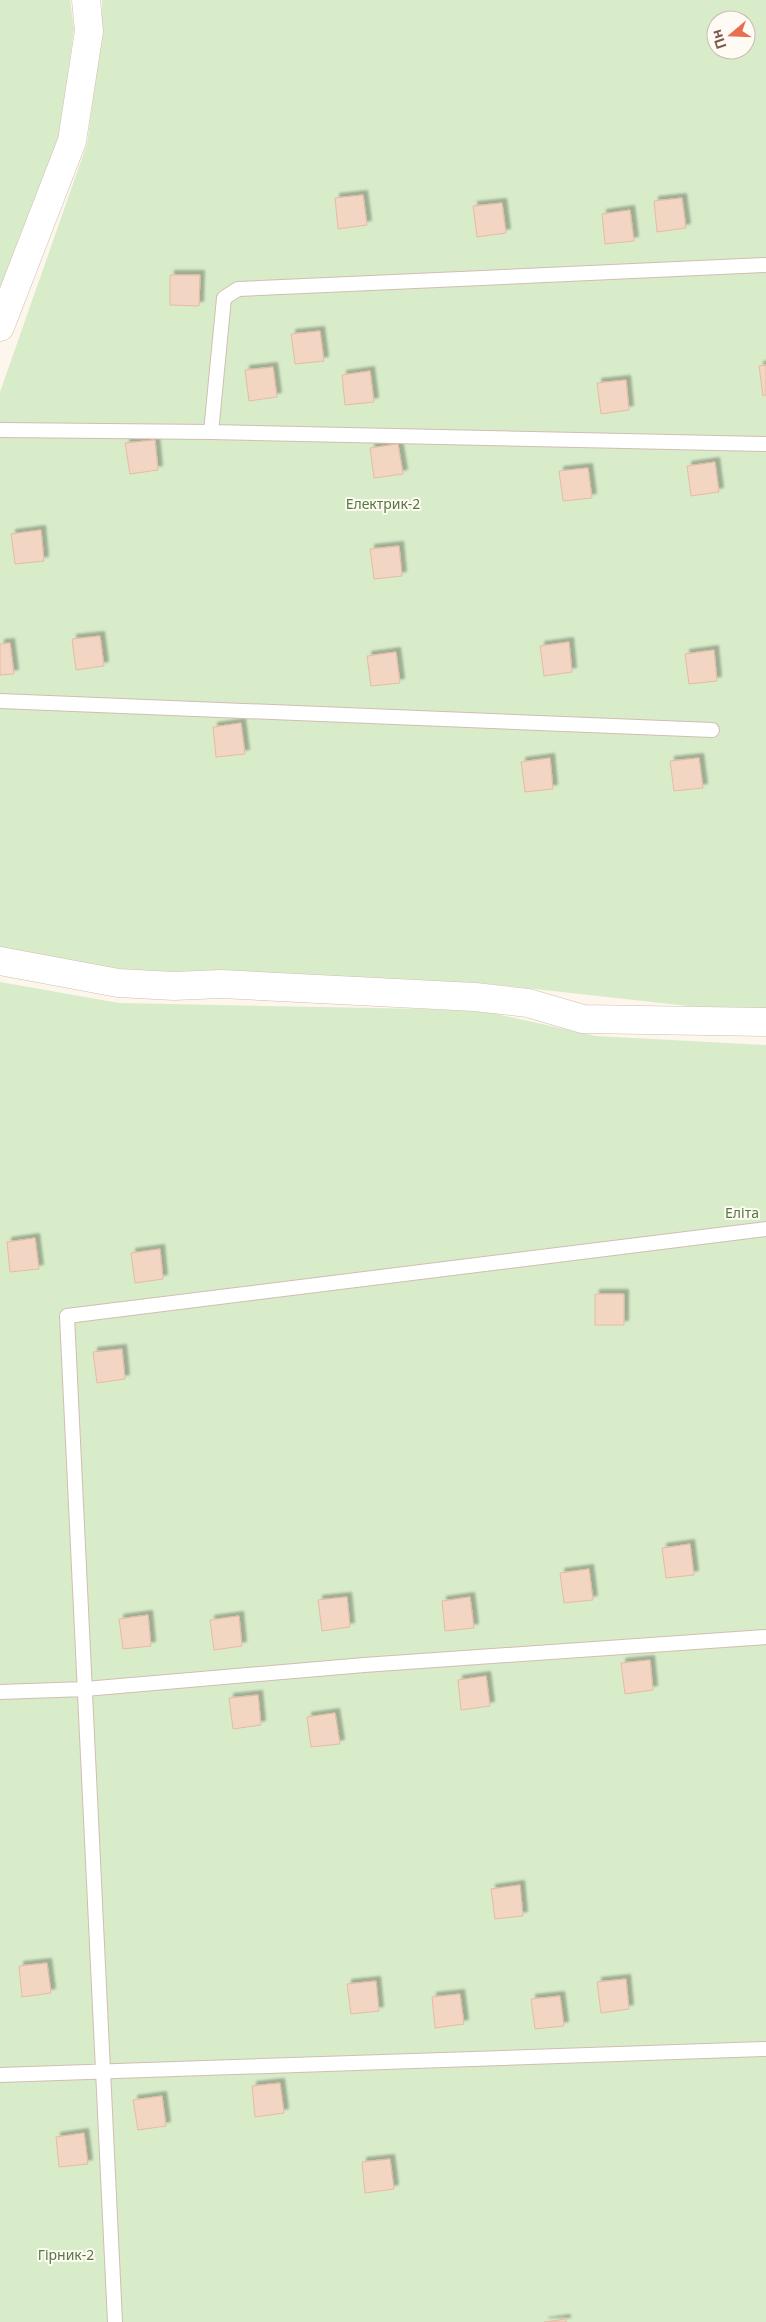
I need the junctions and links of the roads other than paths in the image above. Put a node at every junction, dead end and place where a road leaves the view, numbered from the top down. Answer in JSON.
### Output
{"nodes":[{"id":1,"x":86,"y":0,"type":"edge"},
{"id":2,"x":766,"y":265,"type":"edge"},
{"id":3,"x":0,"y":327,"type":"edge"},
{"id":4,"x":0,"y":430,"type":"edge"},
{"id":5,"x":210,"y":432,"type":"junction"},
{"id":6,"x":766,"y":444,"type":"edge"},
{"id":7,"x":0,"y":701,"type":"edge"},
{"id":8,"x":712,"y":730,"type":"dead end"},
{"id":9,"x":0,"y":961,"type":"edge"},
{"id":10,"x":766,"y":1022,"type":"edge"},
{"id":11,"x":766,"y":1228,"type":"edge"},
{"id":12,"x":766,"y":1637,"type":"edge"},
{"id":13,"x":85,"y":1689,"type":"junction"},
{"id":14,"x":0,"y":1692,"type":"edge"},
{"id":15,"x":766,"y":2049,"type":"edge"},
{"id":16,"x":103,"y":2072,"type":"junction"},
{"id":17,"x":0,"y":2075,"type":"edge"},
{"id":18,"x":114,"y":2322,"type":"edge"}],
"edges":[{"from":1,"to":3,"type":"street"},
{"from":2,"to":5,"type":"lane"},
{"from":4,"to":5,"type":"lane"},
{"from":5,"to":6,"type":"lane"},
{"from":7,"to":8,"type":"lane"},
{"from":9,"to":10,"type":"street"},
{"from":11,"to":13,"type":"lane"},
{"from":12,"to":13,"type":"lane"},
{"from":13,"to":14,"type":"lane"},
{"from":13,"to":16,"type":"lane"},
{"from":15,"to":16,"type":"lane"},
{"from":16,"to":17,"type":"lane"},
{"from":16,"to":18,"type":"lane"}]}
